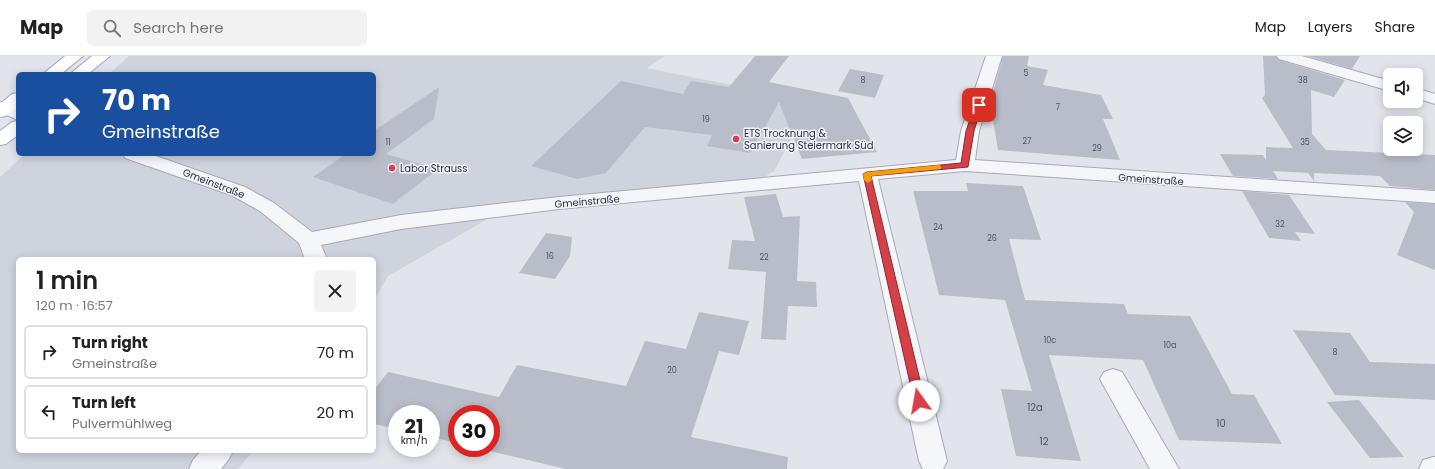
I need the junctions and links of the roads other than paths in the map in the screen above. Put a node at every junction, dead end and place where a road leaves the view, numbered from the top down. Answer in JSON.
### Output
{"nodes":[{"id":1,"x":75,"y":56,"type":"edge"},
{"id":2,"x":102,"y":56,"type":"edge"},
{"id":3,"x":994,"y":56,"type":"edge"},
{"id":4,"x":1284,"y":56,"type":"edge"},
{"id":5,"x":54,"y":72,"type":"edge"},
{"id":6,"x":81,"y":72,"type":"edge"},
{"id":7,"x":1383,"y":84,"type":"edge"},
{"id":8,"x":1423,"y":95,"type":"edge"},
{"id":9,"x":1435,"y":99,"type":"edge"},
{"id":10,"x":16,"y":128,"type":"edge"},
{"id":11,"x":0,"y":140,"type":"edge"},
{"id":12,"x":138,"y":156,"type":"edge"},
{"id":13,"x":965,"y":165,"type":"junction"},
{"id":14,"x":867,"y":174,"type":"junction"},
{"id":15,"x":1435,"y":197,"type":"edge"},
{"id":16,"x":312,"y":250,"type":"edge"},
{"id":17,"x":1113,"y":379,"type":"dead end"},
{"id":18,"x":217,"y":453,"type":"edge"},
{"id":19,"x":933,"y":461,"type":"dead end"},
{"id":20,"x":203,"y":469,"type":"edge"},
{"id":21,"x":1165,"y":469,"type":"edge"}],
"edges":[{"from":1,"to":5,"type":"main road"},
{"from":2,"to":6,"type":"main road"},
{"from":3,"to":13,"type":"street"},
{"from":4,"to":7,"type":"street"},
{"from":8,"to":9,"type":"street"},
{"from":10,"to":11,"type":"main road"},
{"from":12,"to":16,"type":"street","name":"Gmeinstraße"},
{"from":13,"to":14,"type":"street","name":"Gmeinstraße"},
{"from":13,"to":15,"type":"street","name":"Gmeinstraße"},
{"from":14,"to":16,"type":"street","name":"Gmeinstraße"},
{"from":14,"to":19,"type":"street"},
{"from":17,"to":21,"type":"street"},
{"from":18,"to":20,"type":"street"}]}
